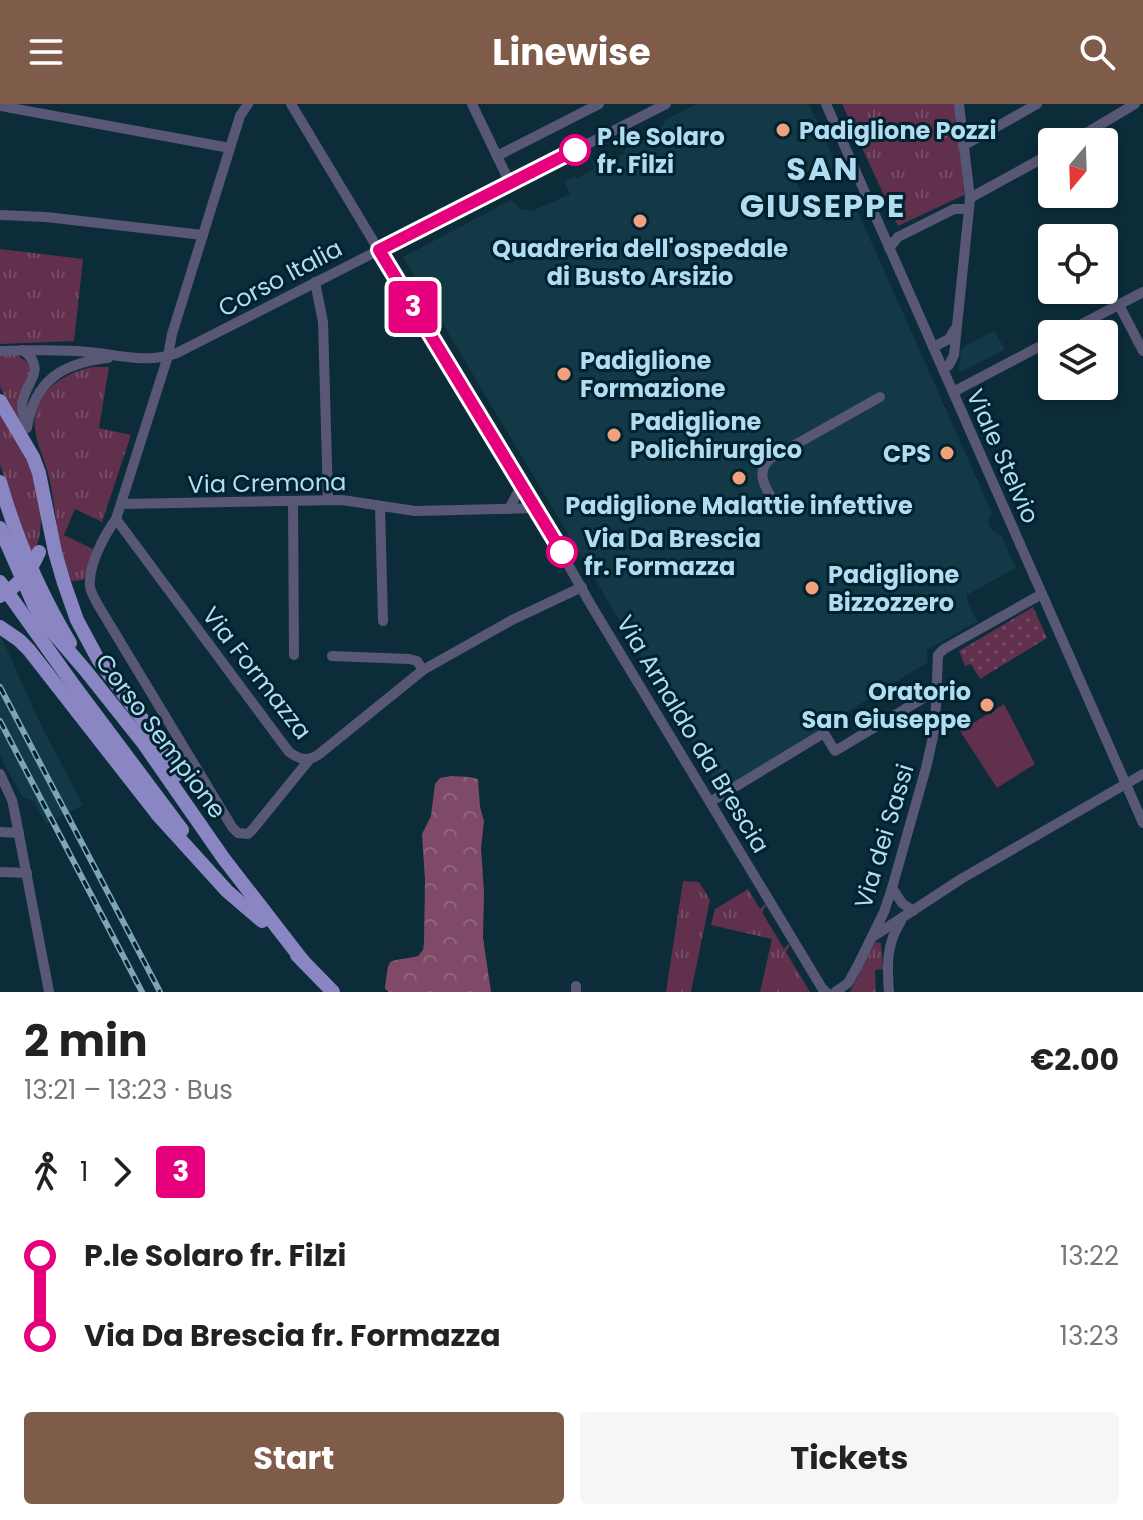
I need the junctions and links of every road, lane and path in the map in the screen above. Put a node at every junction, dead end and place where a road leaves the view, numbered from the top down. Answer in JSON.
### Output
{"nodes":[{"id":1,"x":248,"y":104,"type":"edge"},
{"id":2,"x":291,"y":104,"type":"edge"},
{"id":3,"x":472,"y":104,"type":"edge"},
{"id":4,"x":599,"y":104,"type":"edge"},
{"id":5,"x":666,"y":104,"type":"edge"},
{"id":6,"x":826,"y":104,"type":"edge"},
{"id":7,"x":959,"y":104,"type":"edge"},
{"id":8,"x":1037,"y":104,"type":"edge"},
{"id":9,"x":1135,"y":104,"type":"edge"},
{"id":10,"x":0,"y":106,"type":"edge"},
{"id":11,"x":648,"y":108,"type":"edge"},
{"id":12,"x":1095,"y":128,"type":"edge"},
{"id":13,"x":963,"y":146,"type":"junction"},
{"id":14,"x":230,"y":148,"type":"junction"},
{"id":15,"x":497,"y":156,"type":"junction"},
{"id":16,"x":1038,"y":162,"type":"edge"},
{"id":17,"x":510,"y":183,"type":"junction"},
{"id":18,"x":970,"y":204,"type":"junction"},
{"id":19,"x":0,"y":215,"type":"edge"},
{"id":20,"x":203,"y":235,"type":"junction"},
{"id":21,"x":889,"y":248,"type":"junction"},
{"id":22,"x":379,"y":250,"type":"junction"},
{"id":23,"x":315,"y":282,"type":"junction"},
{"id":24,"x":1143,"y":292,"type":"edge"},
{"id":25,"x":1119,"y":305,"type":"junction"},
{"id":26,"x":1090,"y":320,"type":"edge"},
{"id":27,"x":956,"y":328,"type":"junction"},
{"id":28,"x":933,"y":347,"type":"junction"},
{"id":29,"x":1038,"y":347,"type":"edge"},
{"id":30,"x":23,"y":350,"type":"junction"},
{"id":31,"x":0,"y":351,"type":"edge"},
{"id":32,"x":1143,"y":351,"type":"edge"},
{"id":33,"x":168,"y":356,"type":"junction"},
{"id":34,"x":121,"y":357,"type":"junction"},
{"id":35,"x":943,"y":370,"type":"junction"},
{"id":36,"x":953,"y":392,"type":"junction"},
{"id":37,"x":880,"y":397,"type":"dead end"},
{"id":38,"x":0,"y":401,"type":"edge"},
{"id":39,"x":27,"y":428,"type":"junction"},
{"id":40,"x":33,"y":457,"type":"junction"},
{"id":41,"x":520,"y":481,"type":"junction"},
{"id":42,"x":0,"y":482,"type":"edge"},
{"id":43,"x":43,"y":491,"type":"junction"},
{"id":44,"x":328,"y":500,"type":"junction"},
{"id":45,"x":293,"y":502,"type":"junction"},
{"id":46,"x":121,"y":504,"type":"junction"},
{"id":47,"x":380,"y":506,"type":"junction"},
{"id":48,"x":536,"y":508,"type":"junction"},
{"id":49,"x":509,"y":509,"type":"junction"},
{"id":50,"x":779,"y":510,"type":"dead end"},
{"id":51,"x":116,"y":519,"type":"junction"},
{"id":52,"x":0,"y":528,"type":"edge"},
{"id":53,"x":0,"y":582,"type":"edge"},
{"id":54,"x":582,"y":587,"type":"junction"},
{"id":55,"x":1042,"y":594,"type":"junction"},
{"id":56,"x":0,"y":596,"type":"edge"},
{"id":57,"x":383,"y":621,"type":"dead end"},
{"id":58,"x":0,"y":627,"type":"edge"},
{"id":59,"x":294,"y":655,"type":"dead end"},
{"id":60,"x":332,"y":656,"type":"dead end"},
{"id":61,"x":423,"y":670,"type":"junction"},
{"id":62,"x":86,"y":671,"type":"junction"},
{"id":63,"x":937,"y":690,"type":"junction"},
{"id":64,"x":309,"y":760,"type":"junction"},
{"id":65,"x":1143,"y":774,"type":"edge"},
{"id":66,"x":1,"y":776,"type":"edge"},
{"id":67,"x":1126,"y":784,"type":"junction"},
{"id":68,"x":710,"y":802,"type":"junction"},
{"id":69,"x":1143,"y":823,"type":"edge"},
{"id":70,"x":0,"y":832,"type":"edge"},
{"id":71,"x":19,"y":833,"type":"junction"},
{"id":72,"x":224,"y":859,"type":"junction"},
{"id":73,"x":0,"y":872,"type":"edge"},
{"id":74,"x":27,"y":873,"type":"junction"},
{"id":75,"x":892,"y":888,"type":"junction"},
{"id":76,"x":913,"y":911,"type":"junction"},
{"id":77,"x":254,"y":912,"type":"junction"},
{"id":78,"x":902,"y":919,"type":"junction"},
{"id":79,"x":871,"y":938,"type":"junction"},
{"id":80,"x":887,"y":957,"type":"junction"},
{"id":81,"x":303,"y":961,"type":"junction"},
{"id":82,"x":49,"y":992,"type":"edge"},
{"id":83,"x":333,"y":992,"type":"edge"},
{"id":84,"x":826,"y":992,"type":"edge"},
{"id":85,"x":835,"y":992,"type":"edge"},
{"id":86,"x":889,"y":992,"type":"edge"}],
"edges":[{"from":1,"to":14,"type":"street"},
{"from":2,"to":22,"type":"street","name":"Via Arnaldo da Brescia"},
{"from":3,"to":15,"type":"street"},
{"from":4,"to":15,"type":"street"},
{"from":5,"to":11,"type":"street","name":"Corso Italia"},
{"from":6,"to":21,"type":"street","name":"Viale Stelvio"},
{"from":7,"to":13,"type":"street"},
{"from":8,"to":13,"type":"street"},
{"from":9,"to":12,"type":"street"},
{"from":10,"to":14,"type":"street"},
{"from":11,"to":17,"type":"street","name":"Corso Italia"},
{"from":13,"to":18,"type":"street"},
{"from":14,"to":20,"type":"street"},
{"from":15,"to":17,"type":"street"},
{"from":16,"to":18,"type":"street"},
{"from":17,"to":22,"type":"street","name":"Corso Italia"},
{"from":18,"to":21,"type":"street"},
{"from":18,"to":27,"type":"street"},
{"from":19,"to":20,"type":"street"},
{"from":20,"to":33,"type":"street"},
{"from":21,"to":28,"type":"street","name":"Viale Stelvio"},
{"from":22,"to":23,"type":"street","name":"Corso Italia"},
{"from":22,"to":41,"type":"street","name":"Via Arnaldo da Brescia"},
{"from":23,"to":33,"type":"street","name":"Corso Italia"},
{"from":23,"to":44,"type":"street"},
{"from":24,"to":25,"type":"street"},
{"from":25,"to":26,"type":"street"},
{"from":25,"to":32,"type":"street"},
{"from":27,"to":28,"type":"street"},
{"from":27,"to":35,"type":"street"},
{"from":28,"to":35,"type":"street","name":"Viale Stelvio"},
{"from":29,"to":36,"type":"street"},
{"from":30,"to":31,"type":"street"},
{"from":30,"to":34,"type":"street"},
{"from":30,"to":39,"type":"street"},
{"from":33,"to":34,"type":"street","name":"Corso Italia"},
{"from":33,"to":46,"type":"street"},
{"from":34,"to":39,"type":"street"},
{"from":35,"to":36,"type":"street","name":"Viale Stelvio"},
{"from":36,"to":55,"type":"street","name":"Viale Stelvio"},
{"from":37,"to":50,"type":"street"},
{"from":38,"to":40,"type":"main road"},
{"from":39,"to":40,"type":"street"},
{"from":40,"to":43,"type":"main road"},
{"from":41,"to":48,"type":"street","name":"Via Arnaldo da Brescia"},
{"from":41,"to":49,"type":"street"},
{"from":42,"to":62,"type":"main road"},
{"from":43,"to":56,"type":"main road","bridge":true},
{"from":43,"to":72,"type":"main road"},
{"from":44,"to":45,"type":"street","name":"Via Cremona"},
{"from":44,"to":47,"type":"street","name":"Via Cremona"},
{"from":45,"to":46,"type":"street","name":"Via Cremona"},
{"from":45,"to":59,"type":"street"},
{"from":46,"to":51,"type":"street"},
{"from":47,"to":49,"type":"street","name":"Via Cremona"},
{"from":47,"to":57,"type":"street"},
{"from":48,"to":49,"type":"street","name":"Via Cremona"},
{"from":48,"to":54,"type":"street","name":"Via Arnaldo da Brescia"},
{"from":51,"to":64,"type":"street","name":"Via Formazza"},
{"from":51,"to":64,"type":"street"},
{"from":52,"to":62,"type":"main road","name":"Corso Sempione"},
{"from":53,"to":77,"type":"main road"},
{"from":54,"to":61,"type":"street","name":"Via Formazza"},
{"from":54,"to":68,"type":"street","name":"Via Arnaldo da Brescia"},
{"from":55,"to":63,"type":"street","name":"Via dei Sassi"},
{"from":55,"to":67,"type":"street","name":"Viale Stelvio"},
{"from":58,"to":77,"type":"main road","name":"Corso Sempione"},
{"from":60,"to":61,"type":"street"},
{"from":61,"to":64,"type":"street","name":"Via Formazza"},
{"from":62,"to":72,"type":"main road","name":"Corso Sempione"},
{"from":63,"to":68,"type":"street"},
{"from":63,"to":75,"type":"street","name":"Via dei Sassi"},
{"from":65,"to":67,"type":"street"},
{"from":66,"to":71,"type":"street"},
{"from":67,"to":69,"type":"street","name":"Viale Stelvio"},
{"from":67,"to":76,"type":"street"},
{"from":68,"to":84,"type":"street","name":"Via Arnaldo da Brescia"},
{"from":70,"to":71,"type":"street"},
{"from":71,"to":74,"type":"street"},
{"from":72,"to":81,"type":"main road","name":"Corso Sempione"},
{"from":73,"to":74,"type":"street"},
{"from":74,"to":82,"type":"street"},
{"from":75,"to":76,"type":"street"},
{"from":75,"to":79,"type":"street","name":"Via dei Sassi"},
{"from":76,"to":78,"type":"street"},
{"from":77,"to":81,"type":"main road","name":"Corso Sempione"},
{"from":78,"to":79,"type":"street"},
{"from":78,"to":80,"type":"street"},
{"from":79,"to":80,"type":"street"},
{"from":79,"to":85,"type":"street","name":"Via dei Sassi"},
{"from":80,"to":86,"type":"street"},
{"from":81,"to":83,"type":"main road","name":"Corso Sempione"}]}
